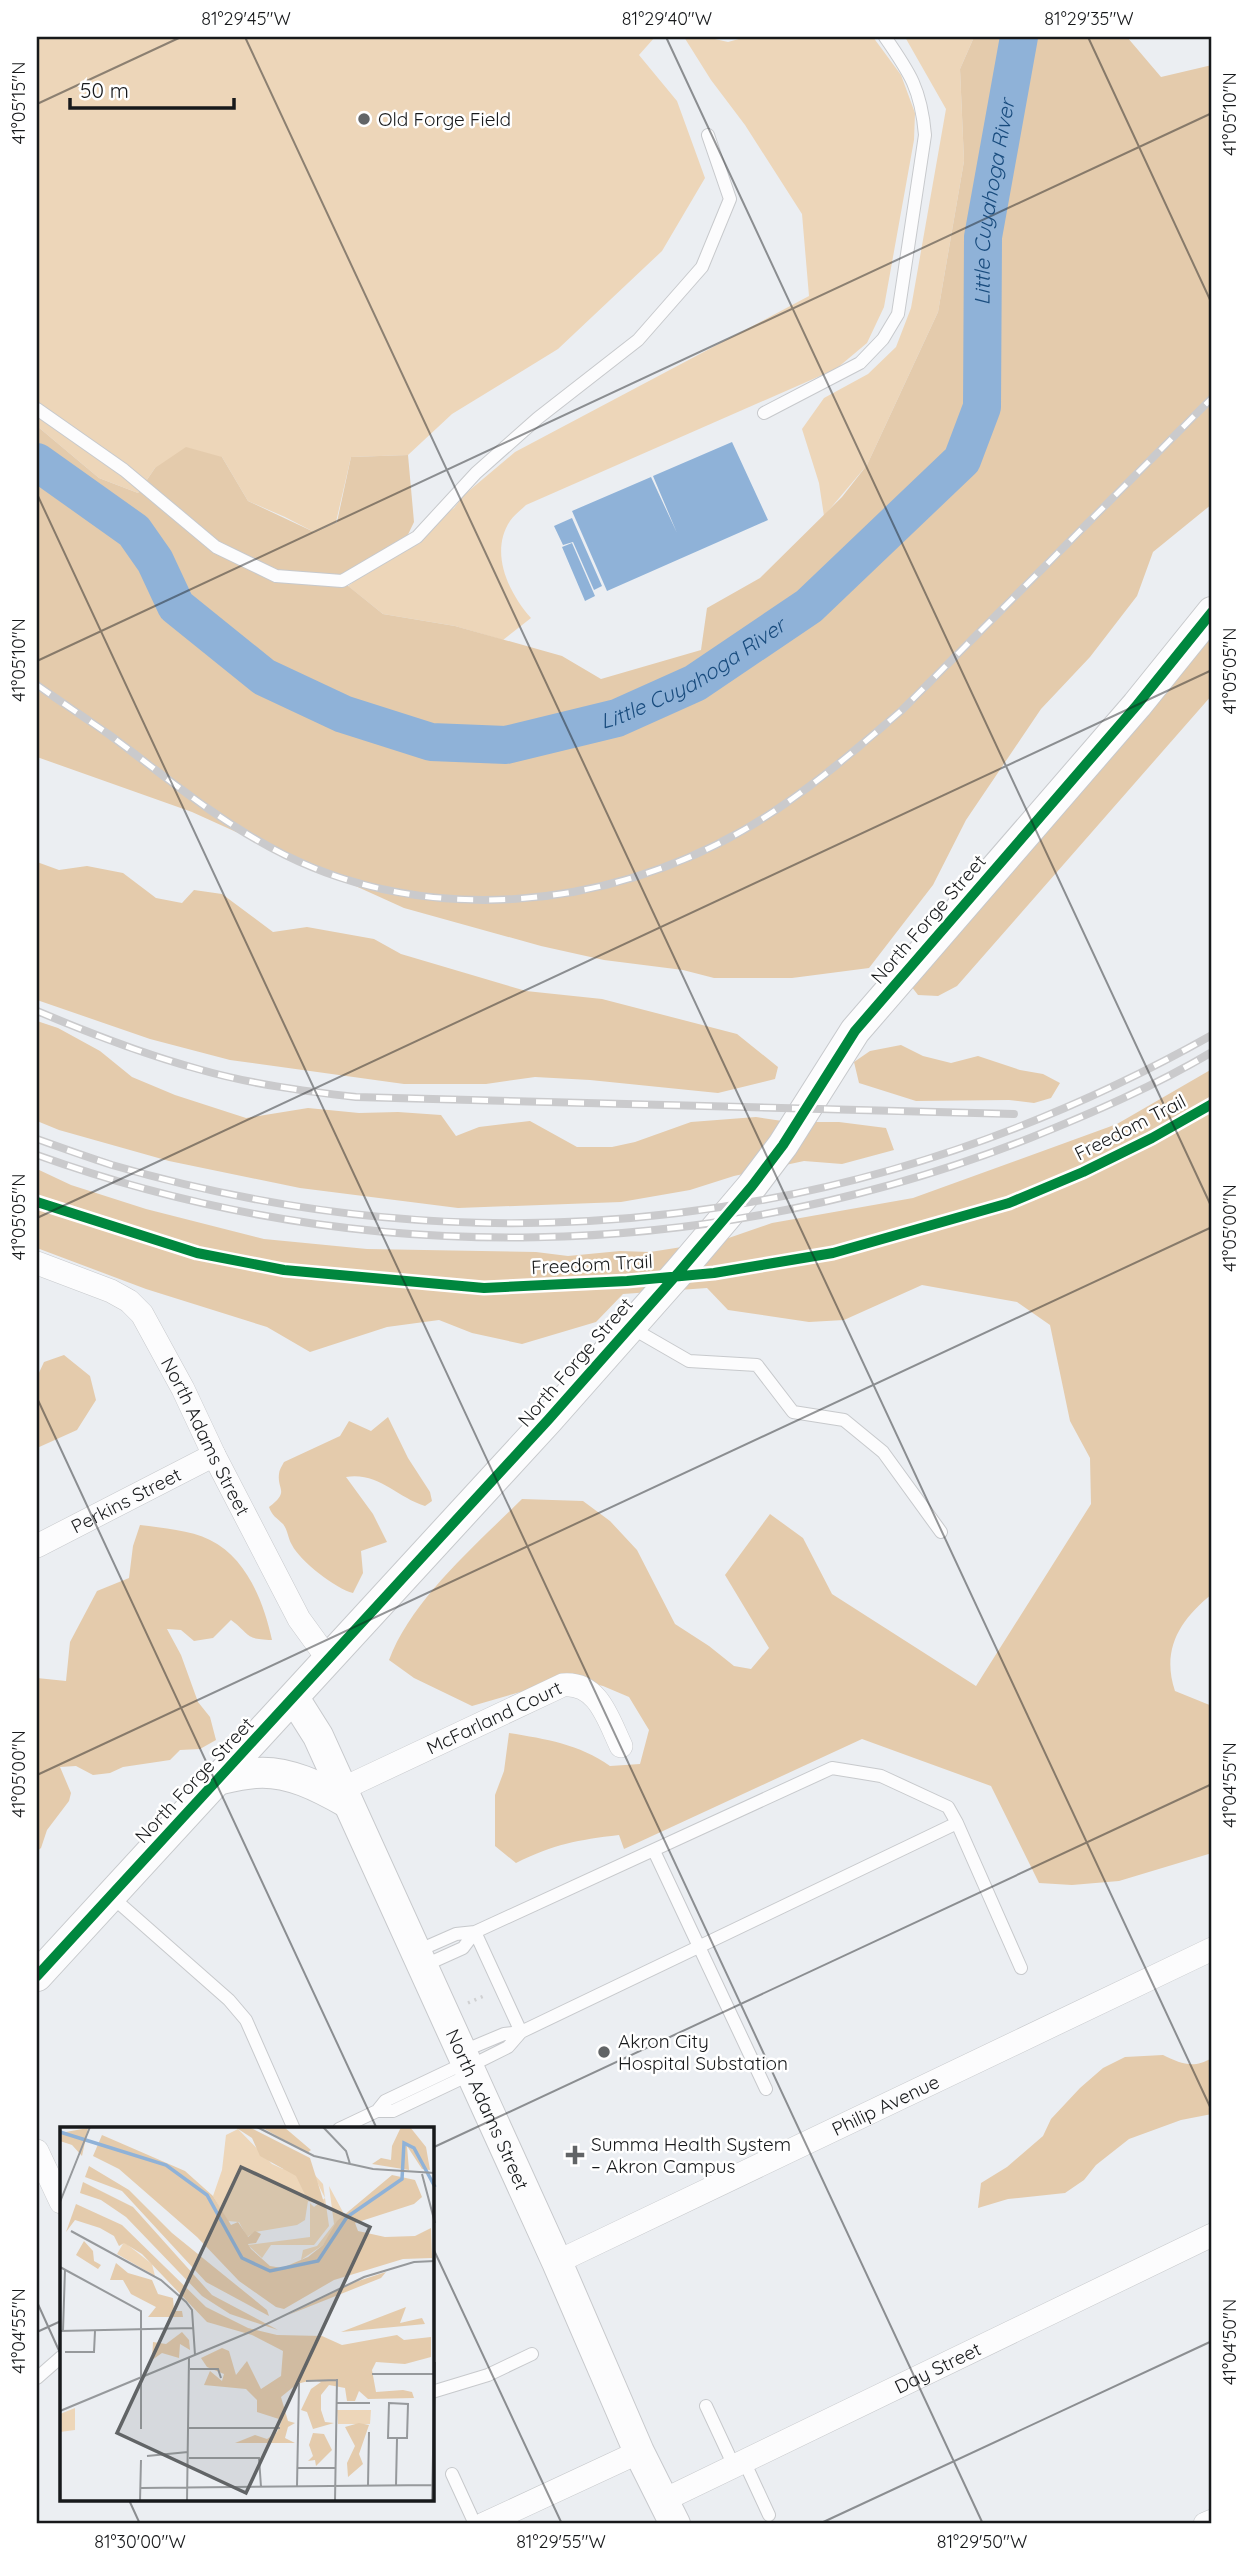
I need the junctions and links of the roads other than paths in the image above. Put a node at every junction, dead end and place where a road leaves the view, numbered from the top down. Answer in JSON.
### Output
{"nodes":[{"id":1,"x":885,"y":37,"type":"edge"},
{"id":2,"x":708,"y":135,"type":"dead end"},
{"id":3,"x":37,"y":409,"type":"edge"},
{"id":4,"x":764,"y":413,"type":"dead end"},
{"id":5,"x":1212,"y":612,"type":"edge"},
{"id":6,"x":37,"y":1263,"type":"edge"},
{"id":7,"x":629,"y":1327,"type":"junction"},
{"id":8,"x":214,"y":1455,"type":"junction"},
{"id":9,"x":941,"y":1532,"type":"dead end"},
{"id":10,"x":37,"y":1546,"type":"edge"},
{"id":11,"x":328,"y":1659,"type":"junction"},
{"id":12,"x":294,"y":1698,"type":"junction"},
{"id":13,"x":621,"y":1746,"type":"dead end"},
{"id":14,"x":217,"y":1780,"type":"junction"},
{"id":15,"x":345,"y":1796,"type":"junction"},
{"id":16,"x":957,"y":1823,"type":"junction"},
{"id":17,"x":654,"y":1851,"type":"junction"},
{"id":18,"x":111,"y":1896,"type":"junction"},
{"id":19,"x":475,"y":1932,"type":"junction"},
{"id":20,"x":698,"y":1947,"type":"junction"},
{"id":21,"x":1212,"y":1949,"type":"edge"},
{"id":22,"x":419,"y":1959,"type":"junction"},
{"id":23,"x":1021,"y":1969,"type":"dead end"},
{"id":24,"x":37,"y":1976,"type":"edge"},
{"id":25,"x":521,"y":2032,"type":"junction"},
{"id":26,"x":466,"y":2064,"type":"junction"},
{"id":27,"x":766,"y":2089,"type":"dead end"},
{"id":28,"x":293,"y":2127,"type":"edge"},
{"id":29,"x":343,"y":2127,"type":"edge"},
{"id":30,"x":37,"y":2151,"type":"edge"},
{"id":31,"x":60,"y":2200,"type":"edge"},
{"id":32,"x":1212,"y":2235,"type":"edge"},
{"id":33,"x":557,"y":2262,"type":"junction"},
{"id":34,"x":532,"y":2354,"type":"dead end"},
{"id":35,"x":60,"y":2358,"type":"edge"},
{"id":36,"x":37,"y":2378,"type":"edge"},
{"id":37,"x":434,"y":2391,"type":"edge"},
{"id":38,"x":706,"y":2406,"type":"dead end"},
{"id":39,"x":639,"y":2452,"type":"junction"},
{"id":40,"x":739,"y":2464,"type":"junction"},
{"id":41,"x":452,"y":2474,"type":"dead end"},
{"id":42,"x":670,"y":2512,"type":"edge"},
{"id":43,"x":769,"y":2515,"type":"dead end"},
{"id":44,"x":1212,"y":2521,"type":"edge"},
{"id":45,"x":475,"y":2524,"type":"edge"},
{"id":46,"x":484,"y":2524,"type":"edge"},
{"id":47,"x":1205,"y":2524,"type":"edge"}],
"edges":[{"from":1,"to":4,"type":"lane"},
{"from":2,"to":3,"type":"lane"},
{"from":5,"to":7,"type":"street","name":"North Forge Street"},
{"from":6,"to":8,"type":"street","name":"North Adams Street"},
{"from":7,"to":9,"type":"lane"},
{"from":7,"to":11,"type":"street","name":"North Forge Street"},
{"from":8,"to":10,"type":"street","name":"Perkins Street"},
{"from":8,"to":11,"type":"street","name":"North Adams Street"},
{"from":11,"to":12,"type":"street","name":"North Forge Street"},
{"from":12,"to":14,"type":"street","name":"North Forge Street"},
{"from":12,"to":15,"type":"street","name":"North Adams Street"},
{"from":13,"to":15,"type":"street","name":"McFarland Court"},
{"from":14,"to":15,"type":"street"},
{"from":14,"to":18,"type":"street","name":"North Forge Street"},
{"from":15,"to":22,"type":"street","name":"North Adams Street"},
{"from":16,"to":17,"type":"lane"},
{"from":16,"to":20,"type":"lane"},
{"from":16,"to":23,"type":"lane"},
{"from":17,"to":19,"type":"lane"},
{"from":17,"to":20,"type":"lane"},
{"from":18,"to":24,"type":"street","name":"North Forge Street"},
{"from":18,"to":28,"type":"lane"},
{"from":19,"to":22,"type":"lane"},
{"from":19,"to":25,"type":"lane"},
{"from":20,"to":25,"type":"lane"},
{"from":20,"to":27,"type":"lane"},
{"from":21,"to":33,"type":"street","name":"Philip Avenue"},
{"from":22,"to":26,"type":"street","name":"North Adams Street"},
{"from":25,"to":26,"type":"lane"},
{"from":26,"to":29,"type":"lane"},
{"from":26,"to":33,"type":"street","name":"North Adams Street"},
{"from":30,"to":31,"type":"street"},
{"from":32,"to":40,"type":"street","name":"Day Street"},
{"from":33,"to":39,"type":"street","name":"North Adams Street"},
{"from":34,"to":37,"type":"lane"},
{"from":35,"to":36,"type":"lane"},
{"from":38,"to":40,"type":"lane"},
{"from":39,"to":42,"type":"street","name":"North Adams Street"},
{"from":39,"to":46,"type":"street"},
{"from":40,"to":42,"type":"street","name":"Day Street"},
{"from":40,"to":43,"type":"lane"},
{"from":41,"to":45,"type":"lane"},
{"from":44,"to":47,"type":"street"}]}
